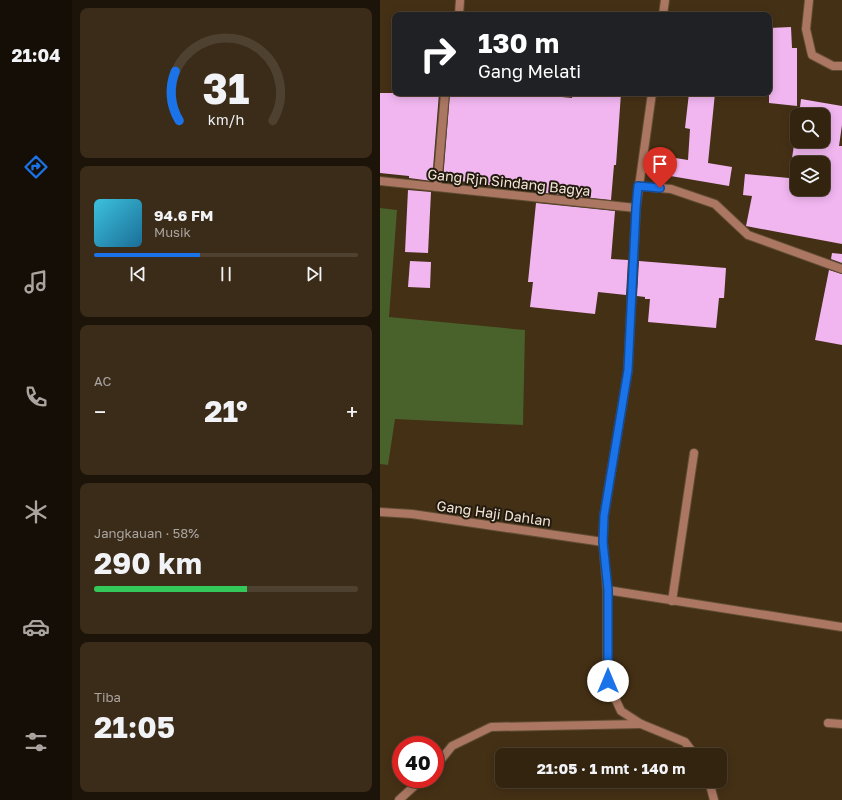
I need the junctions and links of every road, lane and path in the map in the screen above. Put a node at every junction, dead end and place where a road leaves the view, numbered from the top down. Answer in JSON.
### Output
{"nodes":[{"id":1,"x":460,"y":0,"type":"edge"},
{"id":2,"x":665,"y":0,"type":"edge"},
{"id":3,"x":809,"y":0,"type":"edge"},
{"id":4,"x":459,"y":12,"type":"edge"},
{"id":5,"x":663,"y":12,"type":"edge"},
{"id":6,"x":842,"y":66,"type":"edge"},
{"id":7,"x":445,"y":96,"type":"edge"},
{"id":8,"x":652,"y":96,"type":"edge"},
{"id":9,"x":380,"y":181,"type":"edge"},
{"id":10,"x":638,"y":186,"type":"junction"},
{"id":11,"x":437,"y":187,"type":"junction"},
{"id":12,"x":636,"y":208,"type":"junction"},
{"id":13,"x":842,"y":269,"type":"edge"},
{"id":14,"x":694,"y":453,"type":"dead end"},
{"id":15,"x":380,"y":512,"type":"edge"},
{"id":16,"x":603,"y":542,"type":"junction"},
{"id":17,"x":608,"y":590,"type":"junction"},
{"id":18,"x":672,"y":601,"type":"junction"},
{"id":19,"x":842,"y":627,"type":"edge"},
{"id":20,"x":828,"y":723,"type":"dead end"},
{"id":21,"x":642,"y":724,"type":"junction"},
{"id":22,"x":842,"y":724,"type":"edge"},
{"id":23,"x":690,"y":748,"type":"edge"},
{"id":24,"x":444,"y":756,"type":"edge"},
{"id":25,"x":412,"y":788,"type":"edge"},
{"id":26,"x":711,"y":788,"type":"edge"},
{"id":27,"x":399,"y":800,"type":"edge"},
{"id":28,"x":714,"y":800,"type":"edge"}],
"edges":[{"from":1,"to":4,"type":"street"},
{"from":2,"to":5,"type":"street"},
{"from":3,"to":6,"type":"street"},
{"from":7,"to":11,"type":"street"},
{"from":8,"to":10,"type":"street"},
{"from":9,"to":11,"type":"street","name":"Gang Rjn Sindang Bagya"},
{"from":10,"to":12,"type":"street"},
{"from":10,"to":13,"type":"street"},
{"from":11,"to":12,"type":"street","name":"Gang Rjn Sindang Bagya"},
{"from":12,"to":16,"type":"street"},
{"from":14,"to":18,"type":"street"},
{"from":15,"to":16,"type":"street","name":"Gang Haji Dahlan"},
{"from":16,"to":17,"type":"street"},
{"from":17,"to":18,"type":"street"},
{"from":17,"to":21,"type":"street"},
{"from":18,"to":19,"type":"street"},
{"from":20,"to":22,"type":"street"},
{"from":21,"to":23,"type":"street"},
{"from":21,"to":24,"type":"street"},
{"from":25,"to":27,"type":"street"},
{"from":26,"to":28,"type":"street"}]}
